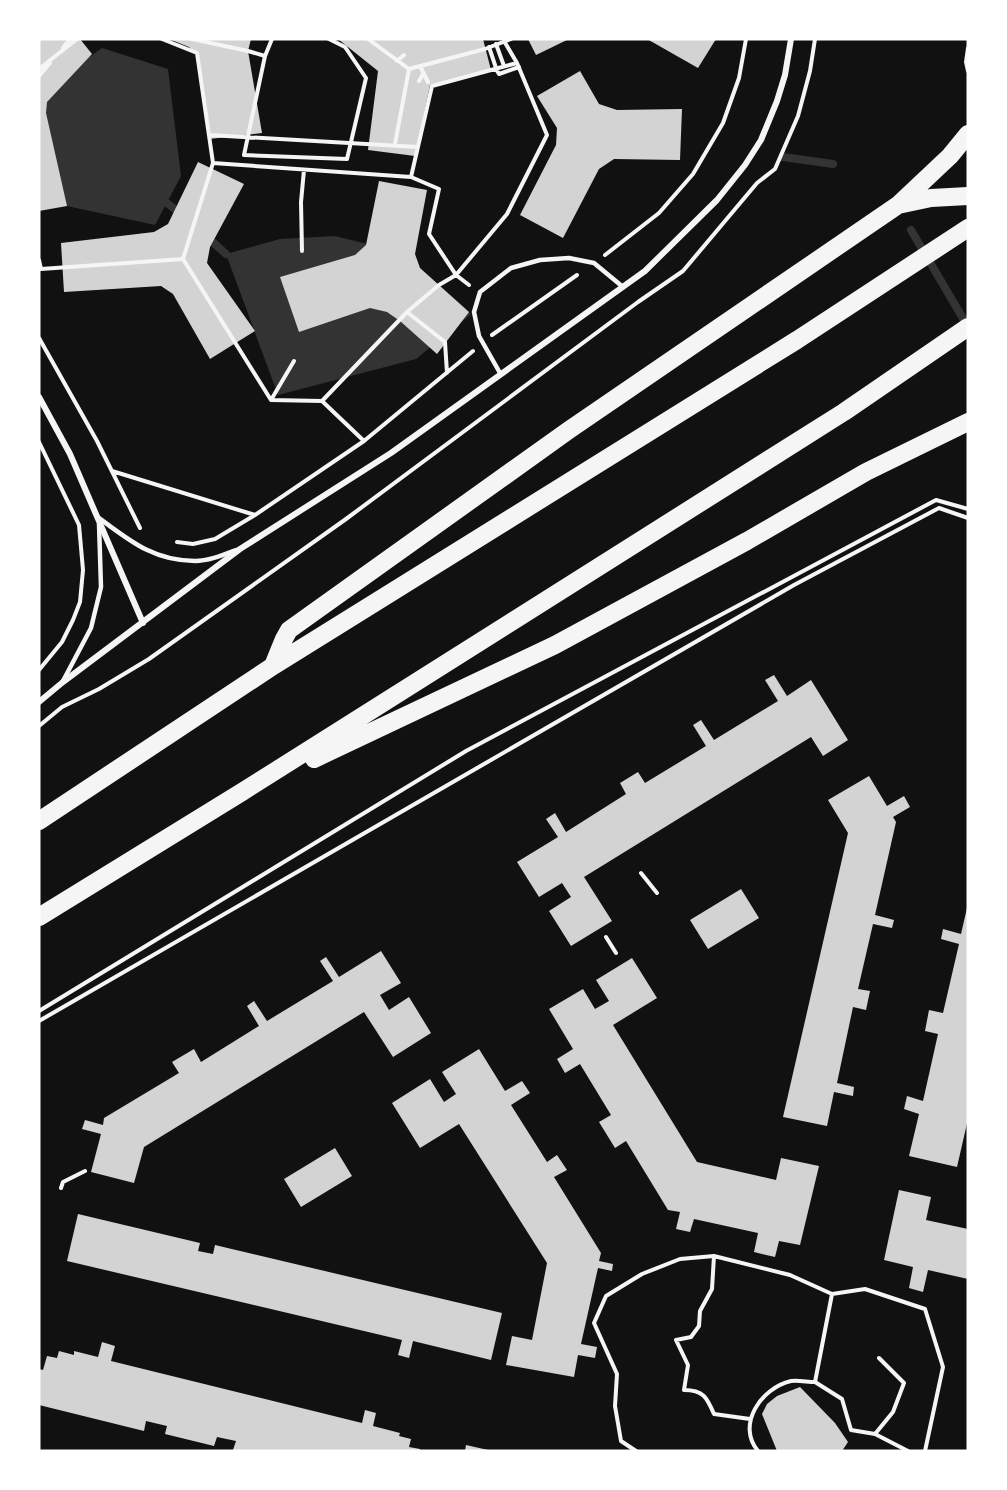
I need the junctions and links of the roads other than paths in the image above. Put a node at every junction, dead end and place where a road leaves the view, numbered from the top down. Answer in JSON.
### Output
{"nodes":[{"id":1,"x":791,"y":39,"type":"edge"},
{"id":2,"x":968,"y":134,"type":"edge"},
{"id":3,"x":968,"y":196,"type":"edge"},
{"id":4,"x":898,"y":205,"type":"junction"},
{"id":5,"x":968,"y":228,"type":"edge"},
{"id":6,"x":623,"y":287,"type":"junction"},
{"id":7,"x":968,"y":327,"type":"edge"},
{"id":8,"x":500,"y":373,"type":"junction"},
{"id":9,"x":39,"y":397,"type":"edge"},
{"id":10,"x":967,"y":422,"type":"edge"},
{"id":11,"x":99,"y":518,"type":"junction"},
{"id":12,"x":240,"y":549,"type":"junction"},
{"id":13,"x":143,"y":623,"type":"junction"},
{"id":14,"x":273,"y":666,"type":"junction"},
{"id":15,"x":63,"y":682,"type":"junction"},
{"id":16,"x":39,"y":702,"type":"edge"},
{"id":17,"x":243,"y":792,"type":"junction"},
{"id":18,"x":39,"y":821,"type":"edge"},
{"id":19,"x":39,"y":917,"type":"edge"}],
"edges":[{"from":1,"to":6,"type":"street"},
{"from":2,"to":4,"type":"highway"},
{"from":3,"to":4,"type":"highway"},
{"from":4,"to":14,"type":"highway"},
{"from":5,"to":14,"type":"highway"},
{"from":6,"to":8,"type":"street"},
{"from":6,"to":8,"type":"lane"},
{"from":7,"to":17,"type":"highway"},
{"from":8,"to":12,"type":"street"},
{"from":9,"to":11,"type":"street"},
{"from":10,"to":17,"type":"highway"},
{"from":11,"to":12,"type":"lane"},
{"from":11,"to":13,"type":"street"},
{"from":11,"to":15,"type":"lane"},
{"from":12,"to":13,"type":"street"},
{"from":13,"to":15,"type":"street"},
{"from":14,"to":18,"type":"highway"},
{"from":15,"to":16,"type":"street"},
{"from":17,"to":19,"type":"highway"}]}
